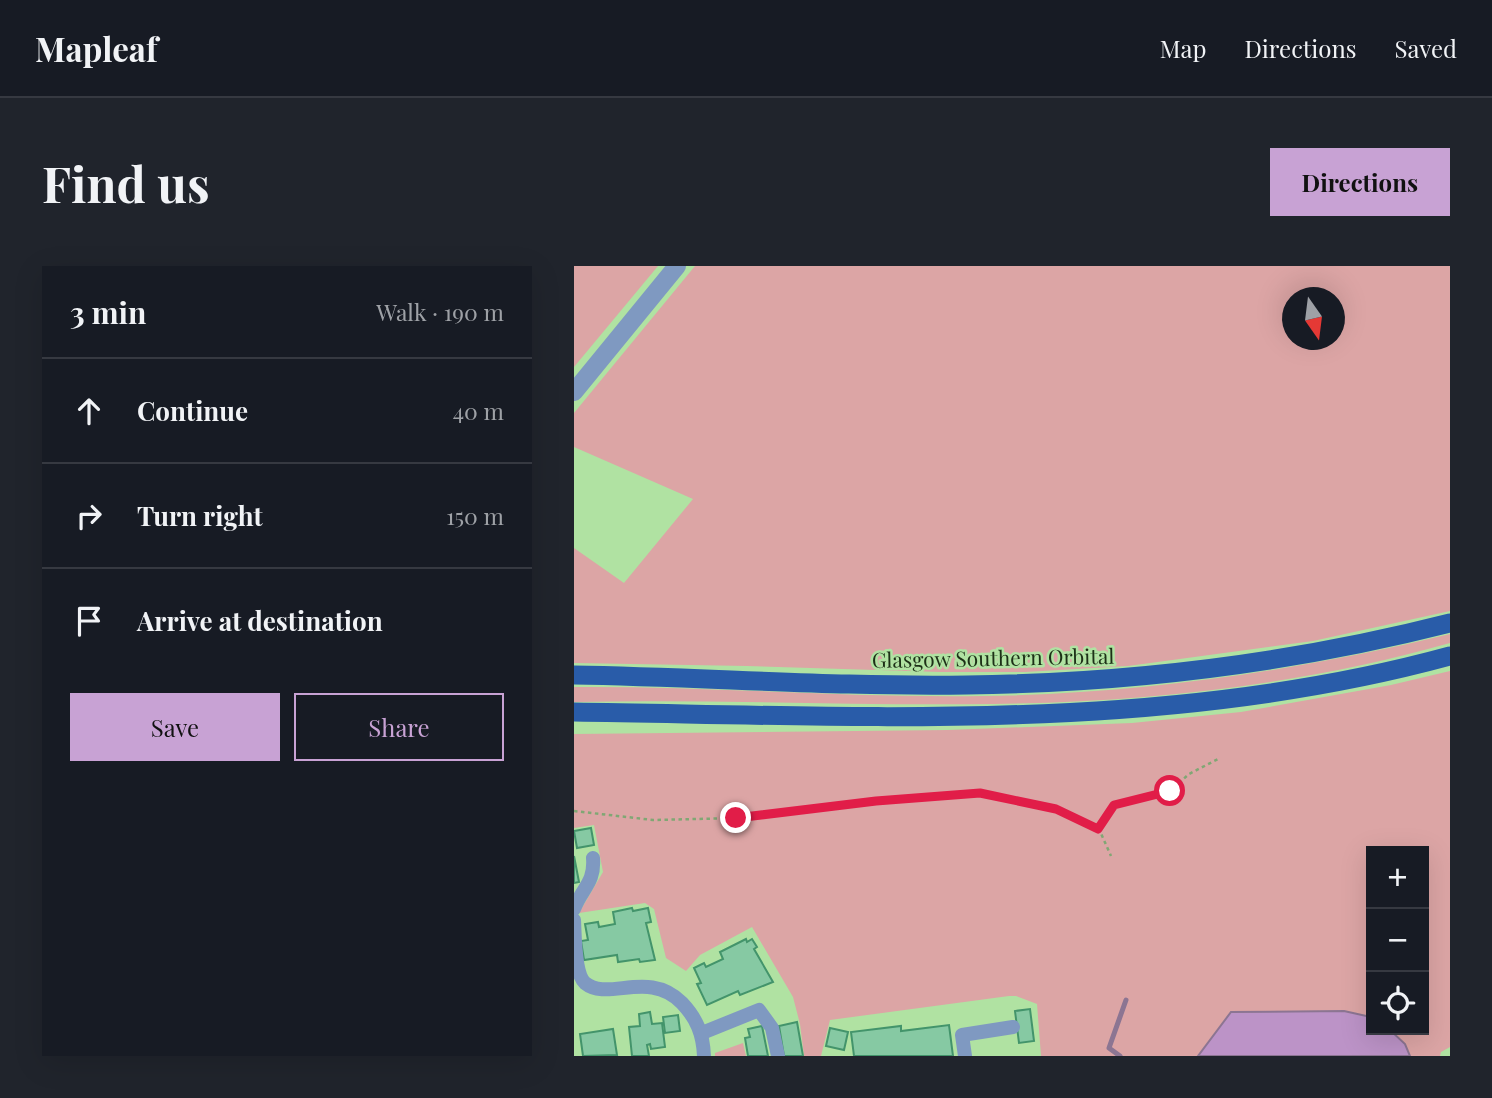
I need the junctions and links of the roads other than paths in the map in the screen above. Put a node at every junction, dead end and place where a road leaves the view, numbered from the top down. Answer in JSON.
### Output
{"nodes":[{"id":1,"x":677,"y":266,"type":"edge"},
{"id":2,"x":574,"y":391,"type":"edge"},
{"id":3,"x":1450,"y":623,"type":"edge"},
{"id":4,"x":1450,"y":656,"type":"edge"},
{"id":5,"x":574,"y":675,"type":"edge"},
{"id":6,"x":574,"y":712,"type":"edge"},
{"id":7,"x":593,"y":858,"type":"dead end"},
{"id":8,"x":574,"y":909,"type":"edge"},
{"id":9,"x":574,"y":920,"type":"edge"},
{"id":10,"x":1013,"y":1027,"type":"dead end"},
{"id":11,"x":702,"y":1032,"type":"junction"},
{"id":12,"x":704,"y":1056,"type":"edge"},
{"id":13,"x":778,"y":1056,"type":"edge"},
{"id":14,"x":965,"y":1056,"type":"edge"}],
"edges":[{"from":1,"to":2,"type":"street"},
{"from":3,"to":5,"type":"highway","name":"Glasgow Southern Orbital"},
{"from":4,"to":6,"type":"highway"},
{"from":7,"to":8,"type":"street"},
{"from":9,"to":11,"type":"street"},
{"from":10,"to":14,"type":"street"},
{"from":11,"to":12,"type":"street"},
{"from":11,"to":13,"type":"street"}]}
